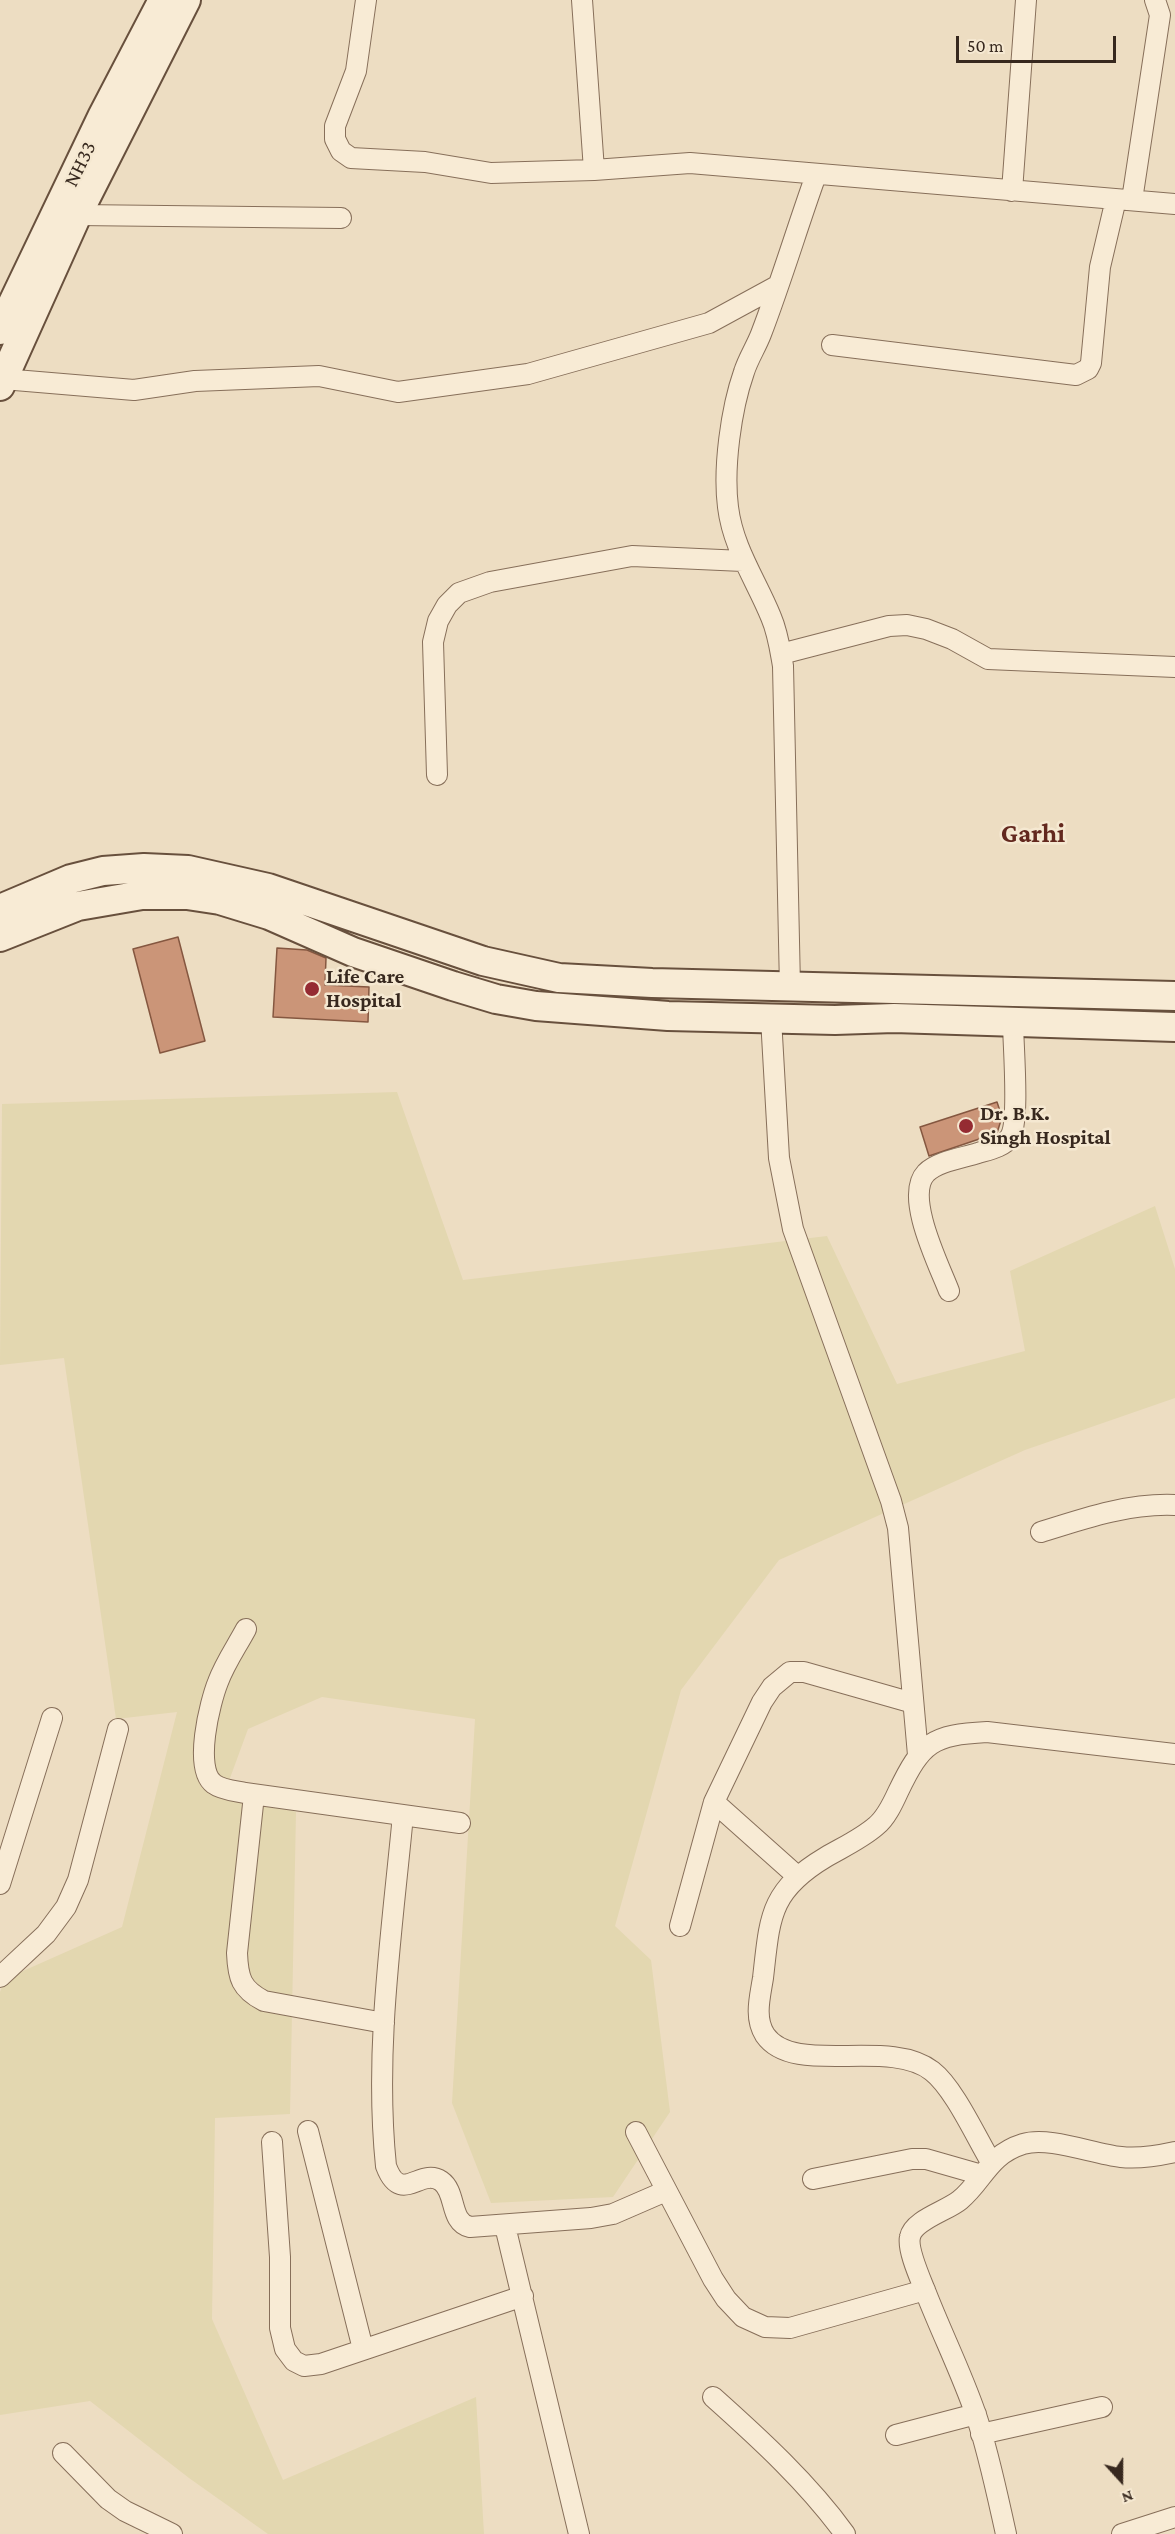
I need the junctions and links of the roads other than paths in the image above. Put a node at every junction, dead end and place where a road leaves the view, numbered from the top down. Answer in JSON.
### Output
{"nodes":[{"id":1,"x":163,"y":0,"type":"edge"},
{"id":2,"x":186,"y":0,"type":"edge"},
{"id":3,"x":366,"y":0,"type":"edge"},
{"id":4,"x":582,"y":0,"type":"edge"},
{"id":5,"x":1026,"y":0,"type":"edge"},
{"id":6,"x":1155,"y":0,"type":"edge"},
{"id":7,"x":594,"y":170,"type":"junction"},
{"id":8,"x":816,"y":175,"type":"junction"},
{"id":9,"x":1012,"y":190,"type":"junction"},
{"id":10,"x":1124,"y":200,"type":"junction"},
{"id":11,"x":1175,"y":204,"type":"edge"},
{"id":12,"x":77,"y":215,"type":"junction"},
{"id":13,"x":341,"y":218,"type":"dead end"},
{"id":14,"x":777,"y":286,"type":"junction"},
{"id":15,"x":0,"y":330,"type":"edge"},
{"id":16,"x":832,"y":345,"type":"dead end"},
{"id":17,"x":2,"y":382,"type":"edge"},
{"id":18,"x":743,"y":561,"type":"junction"},
{"id":19,"x":781,"y":654,"type":"junction"},
{"id":20,"x":1175,"y":667,"type":"edge"},
{"id":21,"x":436,"y":775,"type":"dead end"},
{"id":22,"x":0,"y":909,"type":"edge"},
{"id":23,"x":0,"y":937,"type":"edge"},
{"id":24,"x":790,"y":987,"type":"junction"},
{"id":25,"x":1175,"y":996,"type":"edge"},
{"id":26,"x":771,"y":1018,"type":"junction"},
{"id":27,"x":1013,"y":1022,"type":"junction"},
{"id":28,"x":1175,"y":1027,"type":"edge"},
{"id":29,"x":949,"y":1291,"type":"dead end"},
{"id":30,"x":1175,"y":1505,"type":"edge"},
{"id":31,"x":1041,"y":1532,"type":"dead end"},
{"id":32,"x":246,"y":1629,"type":"dead end"},
{"id":33,"x":913,"y":1703,"type":"junction"},
{"id":34,"x":52,"y":1718,"type":"dead end"},
{"id":35,"x":118,"y":1729,"type":"dead end"},
{"id":36,"x":1175,"y":1754,"type":"edge"},
{"id":37,"x":918,"y":1755,"type":"junction"},
{"id":38,"x":254,"y":1795,"type":"junction"},
{"id":39,"x":714,"y":1802,"type":"junction"},
{"id":40,"x":402,"y":1815,"type":"junction"},
{"id":41,"x":460,"y":1823,"type":"dead end"},
{"id":42,"x":797,"y":1876,"type":"junction"},
{"id":43,"x":0,"y":1884,"type":"edge"},
{"id":44,"x":680,"y":1926,"type":"dead end"},
{"id":45,"x":0,"y":1977,"type":"edge"},
{"id":46,"x":384,"y":2023,"type":"junction"},
{"id":47,"x":308,"y":2131,"type":"dead end"},
{"id":48,"x":636,"y":2132,"type":"dead end"},
{"id":49,"x":272,"y":2142,"type":"dead end"},
{"id":50,"x":1175,"y":2152,"type":"edge"},
{"id":51,"x":986,"y":2169,"type":"junction"},
{"id":52,"x":813,"y":2179,"type":"dead end"},
{"id":53,"x":666,"y":2190,"type":"junction"},
{"id":54,"x":506,"y":2226,"type":"junction"},
{"id":55,"x":925,"y":2290,"type":"junction"},
{"id":56,"x":523,"y":2296,"type":"junction"},
{"id":57,"x":363,"y":2349,"type":"junction"},
{"id":58,"x":713,"y":2397,"type":"dead end"},
{"id":59,"x":1102,"y":2407,"type":"dead end"},
{"id":60,"x":976,"y":2414,"type":"junction"},
{"id":61,"x":981,"y":2434,"type":"junction"},
{"id":62,"x":896,"y":2435,"type":"dead end"},
{"id":63,"x":63,"y":2453,"type":"dead end"},
{"id":64,"x":1175,"y":2517,"type":"edge"},
{"id":65,"x":172,"y":2534,"type":"edge"},
{"id":66,"x":579,"y":2534,"type":"edge"},
{"id":67,"x":845,"y":2534,"type":"edge"},
{"id":68,"x":1006,"y":2534,"type":"edge"},
{"id":69,"x":1122,"y":2534,"type":"edge"}],
"edges":[{"from":1,"to":15,"type":"main road","name":"NH33"},
{"from":2,"to":12,"type":"main road"},
{"from":3,"to":7,"type":"street"},
{"from":4,"to":7,"type":"street"},
{"from":5,"to":9,"type":"street"},
{"from":6,"to":10,"type":"street"},
{"from":7,"to":8,"type":"street"},
{"from":8,"to":9,"type":"street"},
{"from":8,"to":14,"type":"street"},
{"from":9,"to":10,"type":"street"},
{"from":10,"to":11,"type":"street"},
{"from":10,"to":16,"type":"street"},
{"from":12,"to":13,"type":"street"},
{"from":12,"to":17,"type":"main road"},
{"from":14,"to":17,"type":"street"},
{"from":14,"to":18,"type":"street"},
{"from":18,"to":19,"type":"street"},
{"from":18,"to":21,"type":"street"},
{"from":19,"to":20,"type":"street"},
{"from":19,"to":24,"type":"street"},
{"from":22,"to":24,"type":"main road"},
{"from":23,"to":26,"type":"main road"},
{"from":24,"to":25,"type":"main road"},
{"from":26,"to":27,"type":"main road"},
{"from":26,"to":33,"type":"street"},
{"from":27,"to":28,"type":"main road"},
{"from":27,"to":29,"type":"street"},
{"from":30,"to":31,"type":"street"},
{"from":32,"to":38,"type":"street"},
{"from":33,"to":37,"type":"street"},
{"from":33,"to":39,"type":"street"},
{"from":34,"to":43,"type":"street"},
{"from":35,"to":45,"type":"street"},
{"from":36,"to":37,"type":"street"},
{"from":37,"to":42,"type":"street"},
{"from":38,"to":40,"type":"street"},
{"from":38,"to":46,"type":"street"},
{"from":39,"to":42,"type":"street"},
{"from":39,"to":44,"type":"street"},
{"from":40,"to":41,"type":"street"},
{"from":40,"to":46,"type":"street"},
{"from":42,"to":51,"type":"street"},
{"from":46,"to":54,"type":"street"},
{"from":47,"to":57,"type":"street"},
{"from":48,"to":53,"type":"street"},
{"from":49,"to":57,"type":"street"},
{"from":50,"to":51,"type":"street"},
{"from":51,"to":52,"type":"street"},
{"from":51,"to":55,"type":"street"},
{"from":53,"to":54,"type":"street"},
{"from":53,"to":55,"type":"street"},
{"from":54,"to":56,"type":"street"},
{"from":55,"to":60,"type":"street"},
{"from":56,"to":57,"type":"street"},
{"from":56,"to":66,"type":"street"},
{"from":58,"to":67,"type":"street"},
{"from":59,"to":61,"type":"street"},
{"from":60,"to":61,"type":"street"},
{"from":60,"to":62,"type":"street"},
{"from":61,"to":68,"type":"street"},
{"from":63,"to":65,"type":"street"},
{"from":64,"to":69,"type":"street"}]}
